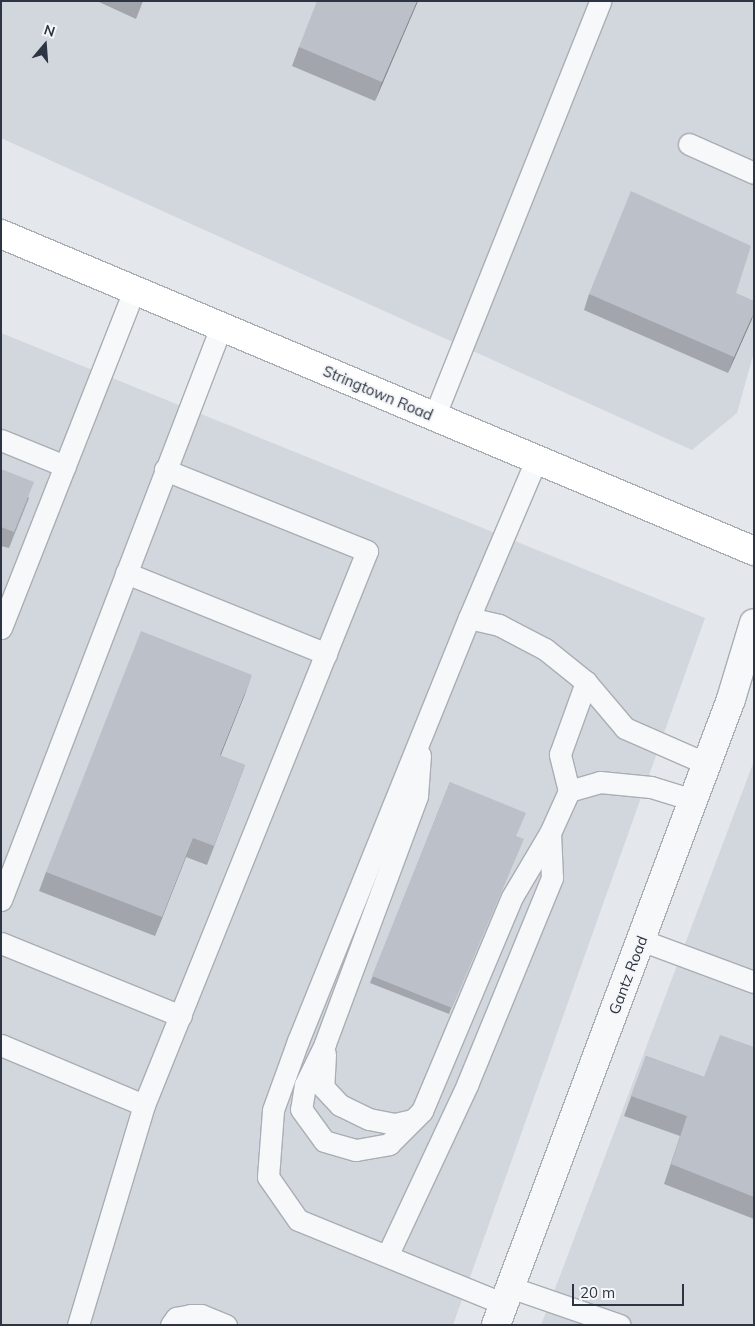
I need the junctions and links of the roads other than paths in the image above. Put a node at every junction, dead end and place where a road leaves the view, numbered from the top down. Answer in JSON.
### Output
{"nodes":[{"id":1,"x":600,"y":1,"type":"edge"},
{"id":2,"x":689,"y":144,"type":"dead end"},
{"id":3,"x":754,"y":173,"type":"edge"},
{"id":4,"x":1,"y":234,"type":"edge"},
{"id":5,"x":134,"y":290,"type":"junction"},
{"id":6,"x":221,"y":327,"type":"junction"},
{"id":7,"x":434,"y":416,"type":"junction"},
{"id":8,"x":1,"y":440,"type":"edge"},
{"id":9,"x":536,"y":460,"type":"junction"},
{"id":10,"x":65,"y":466,"type":"junction"},
{"id":11,"x":165,"y":470,"type":"junction"},
{"id":12,"x":754,"y":551,"type":"edge"},
{"id":13,"x":126,"y":573,"type":"junction"},
{"id":14,"x":468,"y":618,"type":"junction"},
{"id":15,"x":754,"y":623,"type":"edge"},
{"id":16,"x":1,"y":628,"type":"edge"},
{"id":17,"x":326,"y":654,"type":"junction"},
{"id":18,"x":586,"y":682,"type":"junction"},
{"id":19,"x":422,"y":733,"type":"junction"},
{"id":20,"x":707,"y":764,"type":"junction"},
{"id":21,"x":569,"y":791,"type":"junction"},
{"id":22,"x":693,"y":800,"type":"junction"},
{"id":23,"x":550,"y":833,"type":"junction"},
{"id":24,"x":1,"y":900,"type":"edge"},
{"id":25,"x":641,"y":940,"type":"junction"},
{"id":26,"x":1,"y":943,"type":"edge"},
{"id":27,"x":754,"y":982,"type":"edge"},
{"id":28,"x":180,"y":1016,"type":"junction"},
{"id":29,"x":326,"y":1044,"type":"junction"},
{"id":30,"x":1,"y":1045,"type":"edge"},
{"id":31,"x":144,"y":1105,"type":"junction"},
{"id":32,"x":413,"y":1120,"type":"junction"},
{"id":33,"x":388,"y":1254,"type":"junction"},
{"id":34,"x":503,"y":1305,"type":"edge"},
{"id":35,"x":618,"y":1324,"type":"edge"},
{"id":36,"x":78,"y":1325,"type":"edge"},
{"id":37,"x":170,"y":1325,"type":"edge"},
{"id":38,"x":226,"y":1325,"type":"edge"}],
"edges":[{"from":1,"to":7,"type":"lane"},
{"from":2,"to":3,"type":"lane"},
{"from":4,"to":5,"type":"main road","name":"Stringtown Road"},
{"from":5,"to":6,"type":"main road","name":"Stringtown Road"},
{"from":5,"to":10,"type":"lane"},
{"from":6,"to":7,"type":"main road","name":"Stringtown Road"},
{"from":6,"to":11,"type":"lane"},
{"from":7,"to":9,"type":"main road","name":"Stringtown Road"},
{"from":8,"to":10,"type":"lane"},
{"from":9,"to":12,"type":"main road","name":"Stringtown Road"},
{"from":9,"to":14,"type":"lane"},
{"from":10,"to":16,"type":"lane"},
{"from":11,"to":13,"type":"lane"},
{"from":11,"to":17,"type":"lane"},
{"from":13,"to":17,"type":"lane"},
{"from":13,"to":24,"type":"lane"},
{"from":14,"to":18,"type":"lane"},
{"from":14,"to":19,"type":"lane"},
{"from":15,"to":20,"type":"street","name":"Gantz Road"},
{"from":17,"to":28,"type":"lane"},
{"from":18,"to":20,"type":"lane"},
{"from":18,"to":21,"type":"lane"},
{"from":19,"to":29,"type":"lane"},
{"from":19,"to":33,"type":"lane"},
{"from":20,"to":22,"type":"street","name":"Gantz Road"},
{"from":21,"to":22,"type":"lane"},
{"from":21,"to":23,"type":"lane"},
{"from":22,"to":25,"type":"street","name":"Gantz Road"},
{"from":23,"to":32,"type":"lane"},
{"from":23,"to":33,"type":"lane"},
{"from":25,"to":27,"type":"lane"},
{"from":25,"to":34,"type":"street","name":"Gantz Road"},
{"from":26,"to":28,"type":"lane"},
{"from":28,"to":31,"type":"lane"},
{"from":29,"to":32,"type":"lane"},
{"from":29,"to":32,"type":"lane"},
{"from":30,"to":31,"type":"lane"},
{"from":31,"to":36,"type":"lane"},
{"from":33,"to":34,"type":"lane"},
{"from":34,"to":35,"type":"lane"},
{"from":37,"to":38,"type":"lane"}]}
